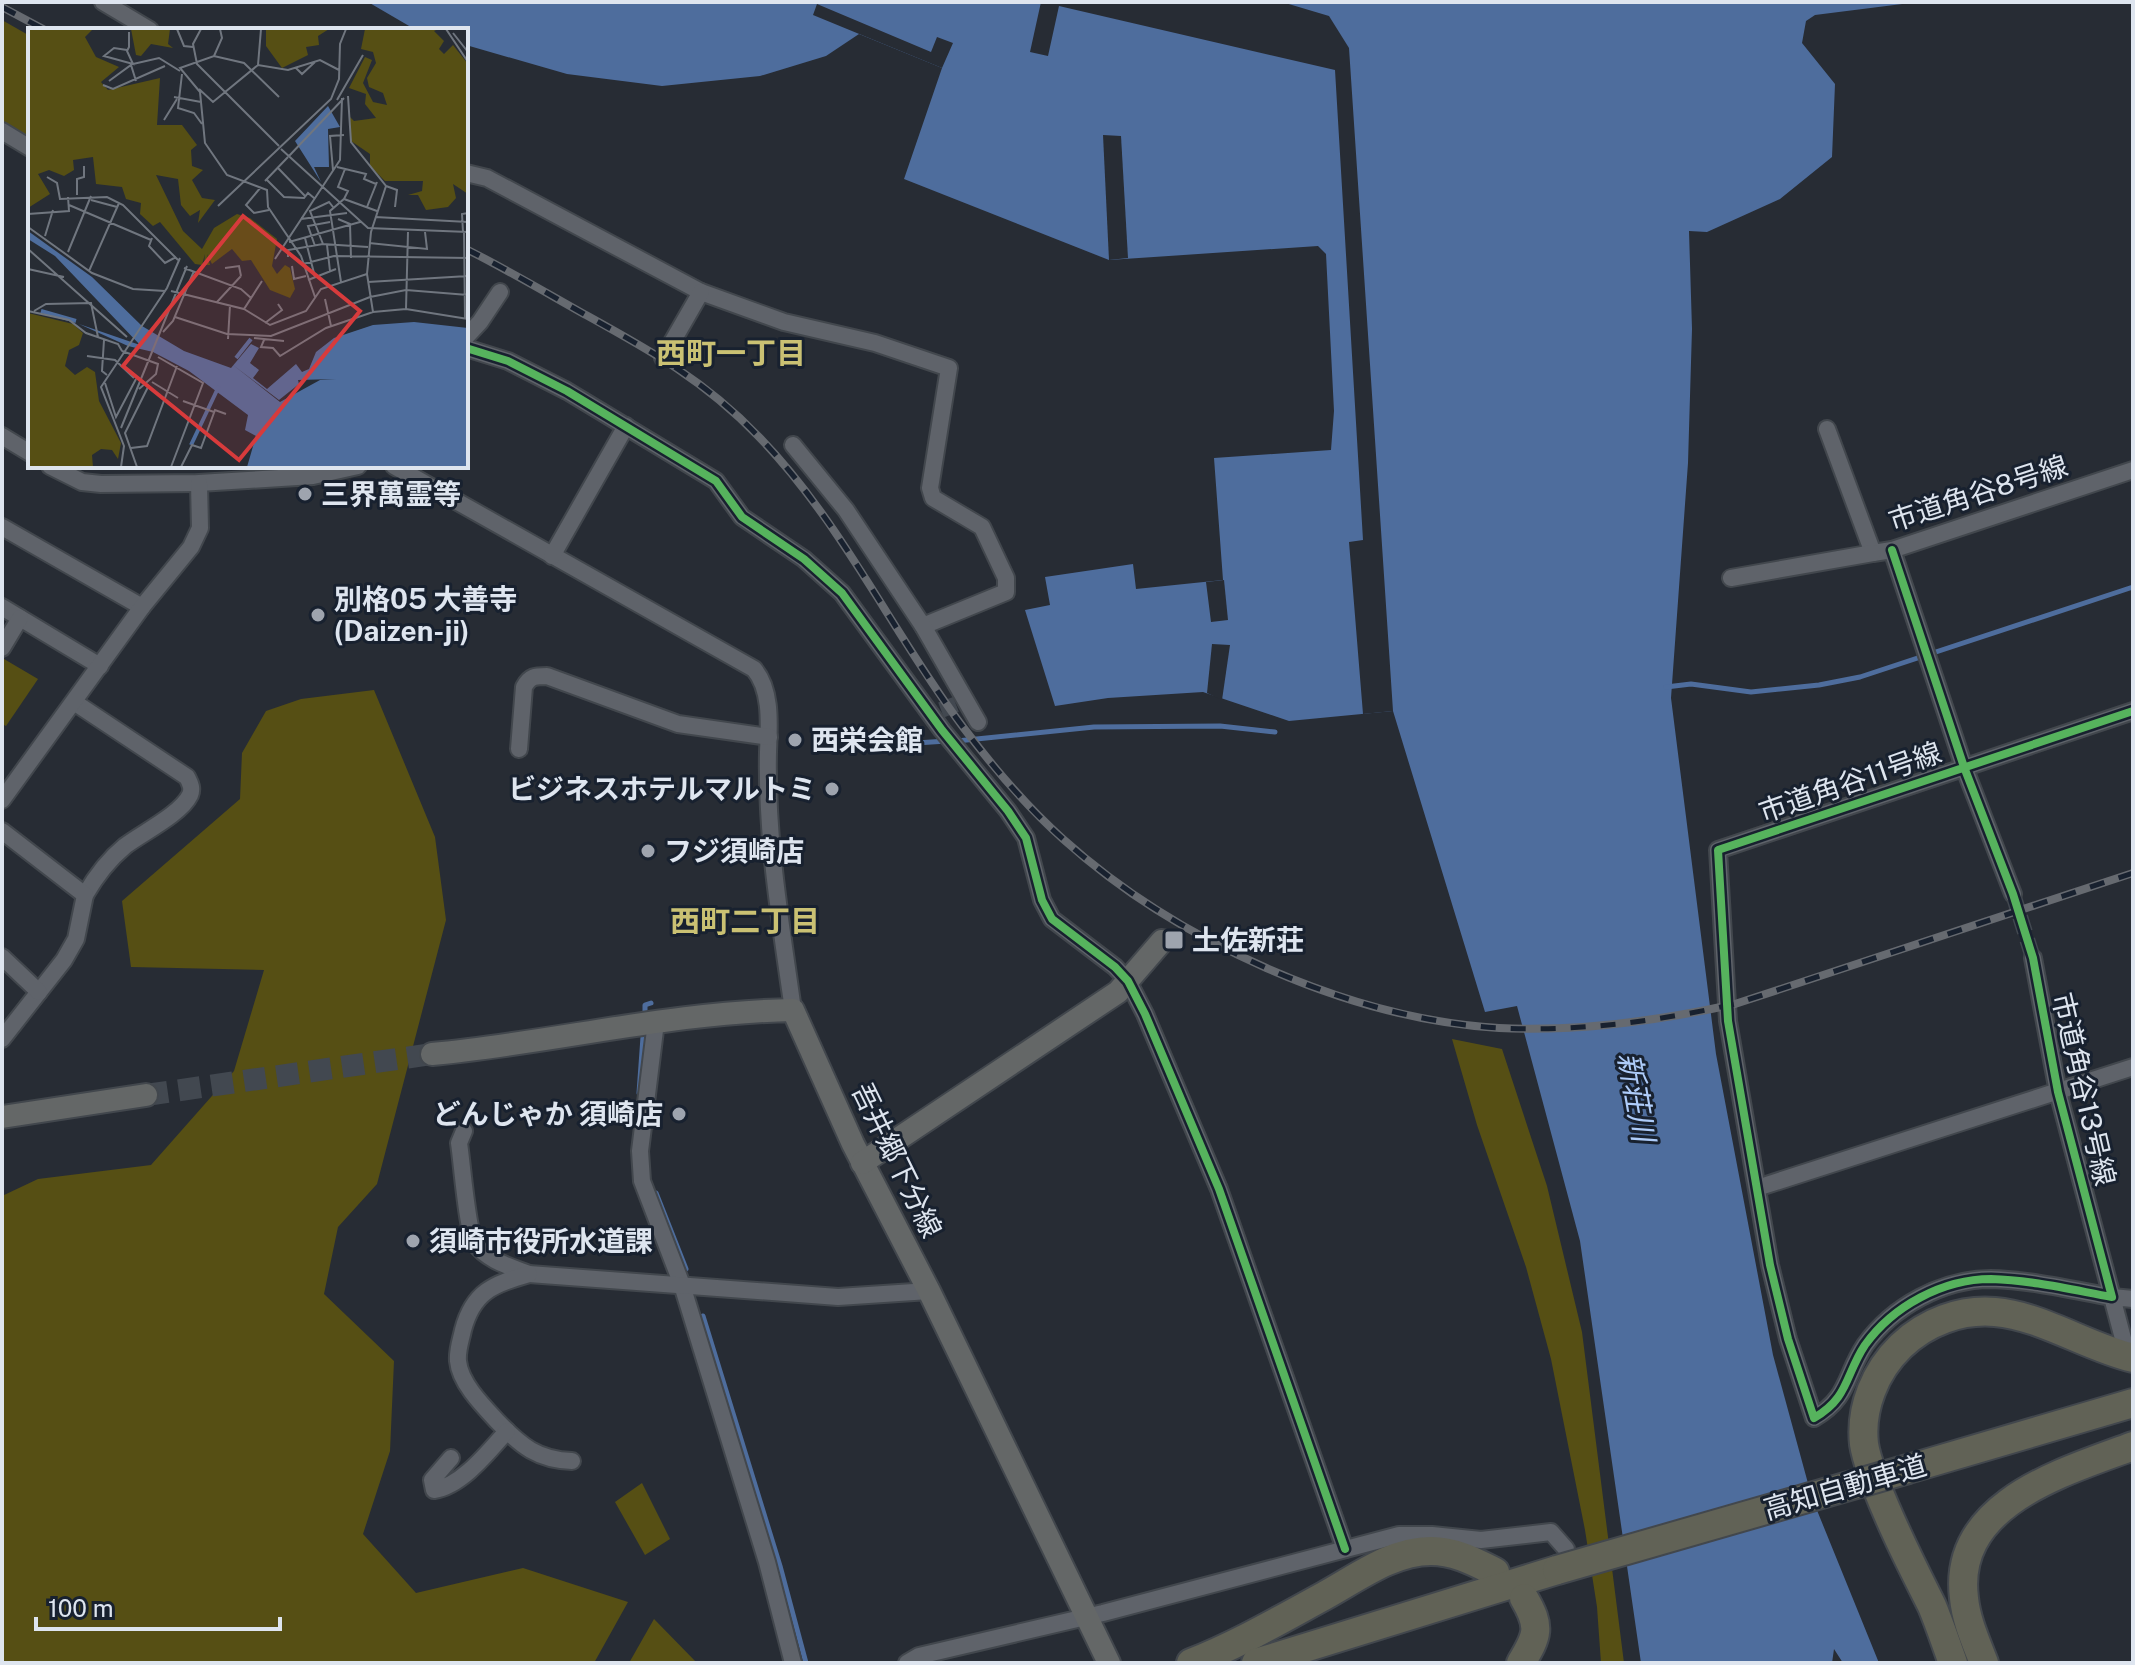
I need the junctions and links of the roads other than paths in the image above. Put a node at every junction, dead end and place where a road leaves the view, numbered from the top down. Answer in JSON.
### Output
{"nodes":[{"id":1,"x":103,"y":2,"type":"edge"},
{"id":2,"x":147,"y":28,"type":"edge"},
{"id":3,"x":2,"y":131,"type":"edge"},
{"id":4,"x":28,"y":147,"type":"edge"},
{"id":5,"x":468,"y":173,"type":"edge"},
{"id":6,"x":500,"y":292,"type":"dead end"},
{"id":7,"x":701,"y":292,"type":"junction"},
{"id":8,"x":468,"y":335,"type":"edge"},
{"id":9,"x":468,"y":349,"type":"edge"},
{"id":10,"x":663,"y":358,"type":"dead end"},
{"id":11,"x":626,"y":426,"type":"junction"},
{"id":12,"x":1827,"y":429,"type":"dead end"},
{"id":13,"x":2,"y":436,"type":"edge"},
{"id":14,"x":793,"y":445,"type":"dead end"},
{"id":15,"x":28,"y":452,"type":"edge"},
{"id":16,"x":54,"y":468,"type":"edge"},
{"id":17,"x":349,"y":468,"type":"edge"},
{"id":18,"x":398,"y":468,"type":"edge"},
{"id":19,"x":2133,"y":470,"type":"edge"},
{"id":20,"x":199,"y":483,"type":"junction"},
{"id":21,"x":2,"y":527,"type":"edge"},
{"id":22,"x":1892,"y":550,"type":"junction"},
{"id":23,"x":1873,"y":553,"type":"junction"},
{"id":24,"x":552,"y":556,"type":"junction"},
{"id":25,"x":1731,"y":578,"type":"dead end"},
{"id":26,"x":2,"y":607,"type":"edge"},
{"id":27,"x":142,"y":607,"type":"junction"},
{"id":28,"x":20,"y":618,"type":"junction"},
{"id":29,"x":923,"y":626,"type":"junction"},
{"id":30,"x":2,"y":648,"type":"edge"},
{"id":31,"x":100,"y":666,"type":"junction"},
{"id":32,"x":74,"y":702,"type":"junction"},
{"id":33,"x":949,"y":707,"type":"junction"},
{"id":34,"x":2133,"y":711,"type":"edge"},
{"id":35,"x":978,"y":722,"type":"dead end"},
{"id":36,"x":769,"y":737,"type":"junction"},
{"id":37,"x":519,"y":749,"type":"dead end"},
{"id":38,"x":1964,"y":767,"type":"junction"},
{"id":39,"x":2,"y":800,"type":"edge"},
{"id":40,"x":2,"y":831,"type":"edge"},
{"id":41,"x":2013,"y":894,"type":"tunnel mouth"},
{"id":42,"x":85,"y":895,"type":"junction"},
{"id":43,"x":1162,"y":941,"type":"dead end"},
{"id":44,"x":2,"y":957,"type":"edge"},
{"id":45,"x":2033,"y":958,"type":"tunnel mouth"},
{"id":46,"x":1128,"y":981,"type":"junction"},
{"id":47,"x":39,"y":992,"type":"junction"},
{"id":48,"x":793,"y":1010,"type":"junction"},
{"id":49,"x":656,"y":1022,"type":"junction"},
{"id":50,"x":2,"y":1039,"type":"edge"},
{"id":51,"x":432,"y":1054,"type":"tunnel mouth"},
{"id":52,"x":2133,"y":1067,"type":"edge"},
{"id":53,"x":2058,"y":1092,"type":"junction"},
{"id":54,"x":146,"y":1095,"type":"tunnel mouth"},
{"id":55,"x":2,"y":1117,"type":"edge"},
{"id":56,"x":464,"y":1131,"type":"dead end"},
{"id":57,"x":862,"y":1163,"type":"junction"},
{"id":58,"x":1757,"y":1188,"type":"junction"},
{"id":59,"x":529,"y":1274,"type":"junction"},
{"id":60,"x":682,"y":1285,"type":"junction"},
{"id":61,"x":929,"y":1291,"type":"junction"},
{"id":62,"x":2112,"y":1297,"type":"junction"},
{"id":63,"x":2133,"y":1299,"type":"edge"},
{"id":64,"x":2129,"y":1352,"type":"edge"},
{"id":65,"x":2133,"y":1403,"type":"edge"},
{"id":66,"x":507,"y":1431,"type":"junction"},
{"id":67,"x":2133,"y":1446,"type":"edge"},
{"id":68,"x":451,"y":1458,"type":"dead end"},
{"id":69,"x":572,"y":1461,"type":"dead end"},
{"id":70,"x":1345,"y":1549,"type":"junction"},
{"id":71,"x":1562,"y":1560,"type":"junction"},
{"id":72,"x":1495,"y":1572,"type":"dead end"},
{"id":73,"x":1524,"y":1598,"type":"dead end"},
{"id":74,"x":1087,"y":1616,"type":"junction"},
{"id":75,"x":793,"y":1663,"type":"edge"},
{"id":76,"x":907,"y":1663,"type":"edge"},
{"id":77,"x":1109,"y":1663,"type":"edge"},
{"id":78,"x":1191,"y":1663,"type":"edge"},
{"id":79,"x":1256,"y":1663,"type":"edge"},
{"id":80,"x":1521,"y":1663,"type":"edge"},
{"id":81,"x":1953,"y":1663,"type":"edge"},
{"id":82,"x":1984,"y":1663,"type":"edge"}],
"edges":[{"from":1,"to":2,"type":"street"},
{"from":3,"to":4,"type":"street"},
{"from":5,"to":7,"type":"street"},
{"from":6,"to":8,"type":"street"},
{"from":7,"to":10,"type":"street"},
{"from":7,"to":29,"type":"street"},
{"from":9,"to":11,"type":"street"},
{"from":11,"to":24,"type":"street"},
{"from":11,"to":33,"type":"street"},
{"from":12,"to":23,"type":"street","name":"市道角谷8号線"},
{"from":13,"to":15,"type":"street"},
{"from":14,"to":29,"type":"street"},
{"from":16,"to":20,"type":"street"},
{"from":17,"to":20,"type":"street"},
{"from":18,"to":24,"type":"street"},
{"from":19,"to":22,"type":"street","name":"市道角谷8号線"},
{"from":20,"to":27,"type":"street"},
{"from":21,"to":27,"type":"street"},
{"from":22,"to":23,"type":"street","name":"市道角谷8号線"},
{"from":22,"to":38,"type":"street"},
{"from":23,"to":25,"type":"street"},
{"from":24,"to":36,"type":"street"},
{"from":26,"to":28,"type":"street"},
{"from":27,"to":31,"type":"street"},
{"from":28,"to":30,"type":"street"},
{"from":28,"to":31,"type":"street"},
{"from":29,"to":33,"type":"street"},
{"from":31,"to":32,"type":"street"},
{"from":32,"to":39,"type":"street"},
{"from":32,"to":42,"type":"street"},
{"from":33,"to":35,"type":"street"},
{"from":33,"to":46,"type":"street"},
{"from":34,"to":38,"type":"street","name":"市道角谷11号線"},
{"from":36,"to":37,"type":"street"},
{"from":36,"to":48,"type":"street"},
{"from":38,"to":41,"type":"street"},
{"from":38,"to":58,"type":"street","name":"市道角谷11号線"},
{"from":40,"to":42,"type":"street"},
{"from":42,"to":47,"type":"street"},
{"from":43,"to":46,"type":"main road"},
{"from":44,"to":47,"type":"street"},
{"from":45,"to":53,"type":"street","name":"市道角谷13号線"},
{"from":46,"to":57,"type":"main road"},
{"from":46,"to":70,"type":"street"},
{"from":47,"to":50,"type":"street"},
{"from":48,"to":49,"type":"main road"},
{"from":48,"to":57,"type":"main road","name":"吾井郷下分線"},
{"from":49,"to":51,"type":"main road"},
{"from":49,"to":60,"type":"street"},
{"from":52,"to":53,"type":"street"},
{"from":53,"to":58,"type":"street"},
{"from":53,"to":62,"type":"street","name":"市道角谷13号線"},
{"from":54,"to":55,"type":"main road"},
{"from":56,"to":59,"type":"street"},
{"from":57,"to":61,"type":"main road","name":"吾井郷下分線"},
{"from":58,"to":62,"type":"street"},
{"from":59,"to":60,"type":"street"},
{"from":59,"to":66,"type":"street"},
{"from":60,"to":61,"type":"street"},
{"from":60,"to":75,"type":"street"},
{"from":61,"to":74,"type":"main road","name":"吾井郷下分線"},
{"from":62,"to":63,"type":"street"},
{"from":62,"to":64,"type":"street","name":"市道角谷13号線"},
{"from":64,"to":81,"type":"highway"},
{"from":65,"to":71,"type":"highway","name":"高知自動車道","bridge":true},
{"from":66,"to":68,"type":"street"},
{"from":66,"to":69,"type":"street"},
{"from":67,"to":82,"type":"highway"},
{"from":70,"to":71,"type":"street"},
{"from":70,"to":74,"type":"street"},
{"from":71,"to":79,"type":"highway","name":"高知自動車道"},
{"from":72,"to":78,"type":"highway"},
{"from":73,"to":80,"type":"highway"},
{"from":74,"to":76,"type":"street"},
{"from":74,"to":77,"type":"main road","name":"吾井郷下分線"}]}
